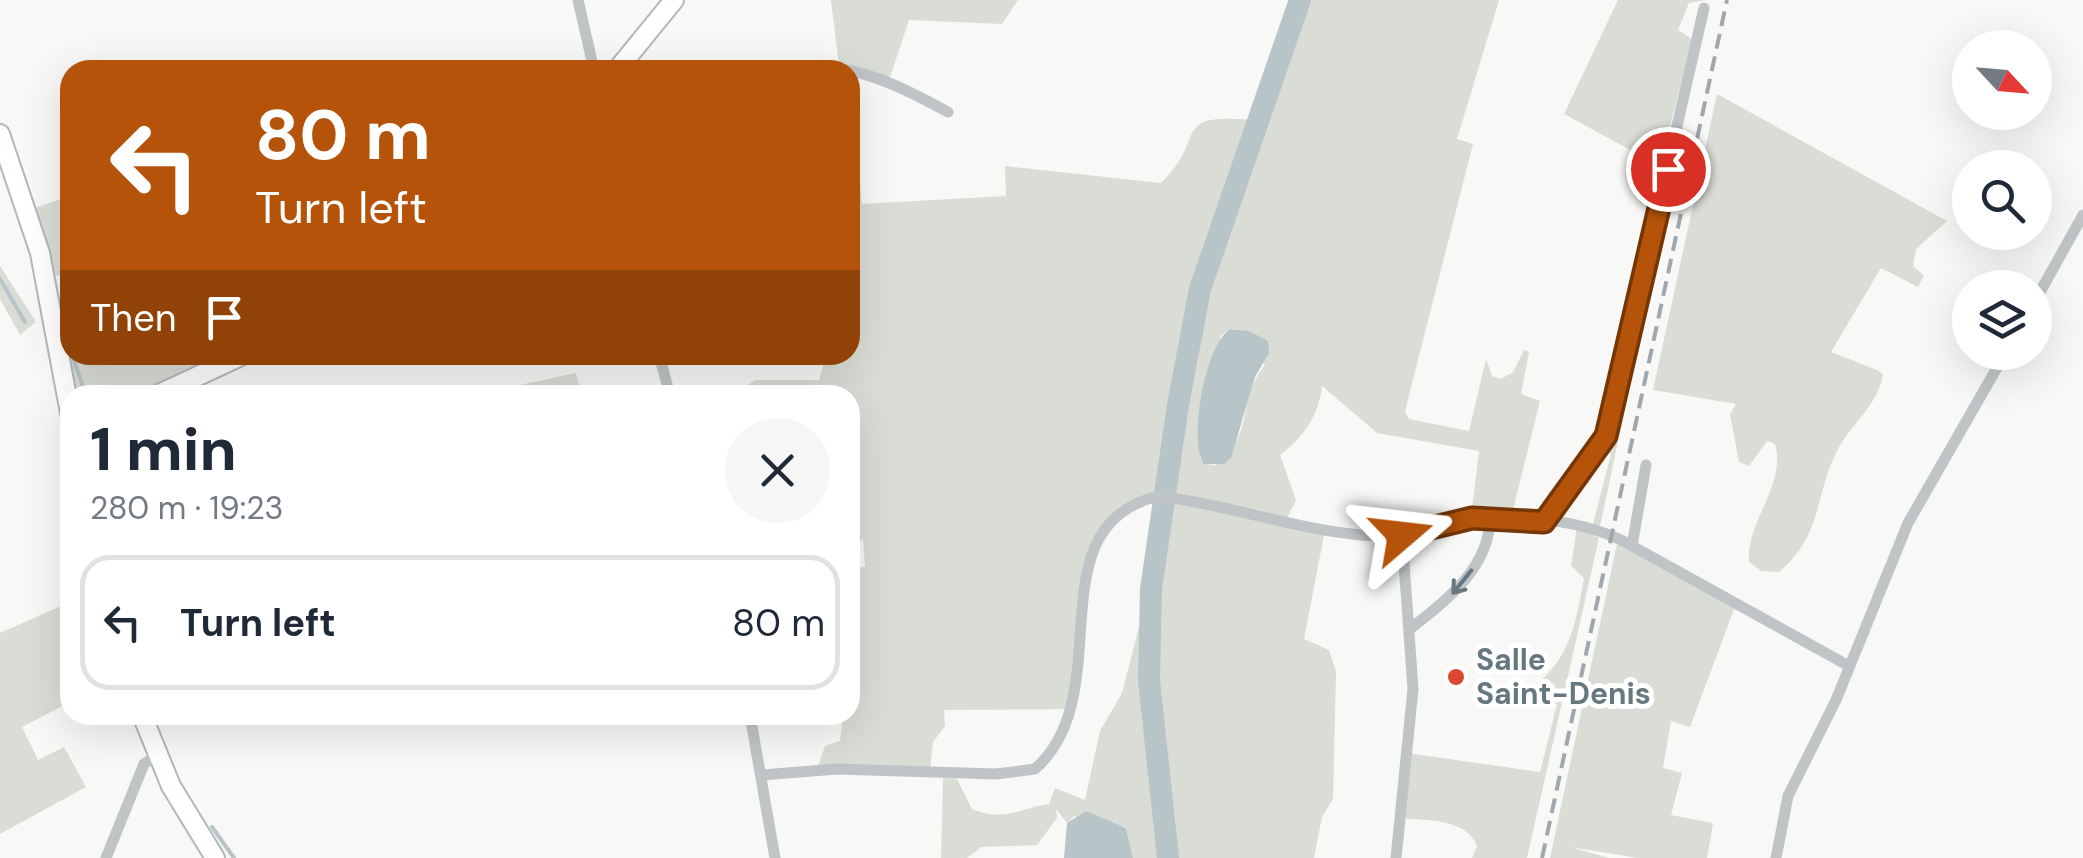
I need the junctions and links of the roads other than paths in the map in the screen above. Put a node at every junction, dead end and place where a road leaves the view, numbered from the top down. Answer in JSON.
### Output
{"nodes":[{"id":1,"x":578,"y":0,"type":"edge"},
{"id":2,"x":674,"y":0,"type":"edge"},
{"id":3,"x":1704,"y":8,"type":"dead end"},
{"id":4,"x":592,"y":60,"type":"edge"},
{"id":5,"x":625,"y":60,"type":"edge"},
{"id":6,"x":860,"y":71,"type":"edge"},
{"id":7,"x":948,"y":112,"type":"dead end"},
{"id":8,"x":0,"y":134,"type":"edge"},
{"id":9,"x":2083,"y":214,"type":"edge"},
{"id":10,"x":2052,"y":270,"type":"edge"},
{"id":11,"x":60,"y":360,"type":"edge"},
{"id":12,"x":222,"y":365,"type":"edge"},
{"id":13,"x":1996,"y":370,"type":"edge"},
{"id":14,"x":178,"y":385,"type":"edge"},
{"id":15,"x":1646,"y":465,"type":"dead end"},
{"id":16,"x":1490,"y":519,"type":"junction"},
{"id":17,"x":1544,"y":522,"type":"junction"},
{"id":18,"x":1402,"y":535,"type":"junction"},
{"id":19,"x":1632,"y":546,"type":"junction"},
{"id":20,"x":1410,"y":629,"type":"junction"},
{"id":21,"x":1849,"y":666,"type":"junction"},
{"id":22,"x":145,"y":725,"type":"edge"},
{"id":23,"x":752,"y":725,"type":"edge"},
{"id":24,"x":156,"y":756,"type":"junction"},
{"id":25,"x":761,"y":774,"type":"junction"},
{"id":26,"x":106,"y":858,"type":"edge"},
{"id":27,"x":215,"y":858,"type":"edge"},
{"id":28,"x":775,"y":858,"type":"edge"},
{"id":29,"x":1396,"y":858,"type":"edge"},
{"id":30,"x":1776,"y":858,"type":"edge"}],
"edges":[{"from":1,"to":4,"type":"street"},
{"from":2,"to":5,"type":"main road"},
{"from":3,"to":17,"type":"street"},
{"from":6,"to":7,"type":"street"},
{"from":8,"to":11,"type":"main road"},
{"from":9,"to":10,"type":"street"},
{"from":12,"to":14,"type":"main road"},
{"from":13,"to":21,"type":"street"},
{"from":15,"to":19,"type":"street"},
{"from":16,"to":17,"type":"street"},
{"from":16,"to":18,"type":"street"},
{"from":16,"to":20,"type":"street","one_way":true},
{"from":17,"to":19,"type":"street"},
{"from":18,"to":20,"type":"street"},
{"from":18,"to":25,"type":"street"},
{"from":19,"to":21,"type":"street"},
{"from":20,"to":29,"type":"street"},
{"from":21,"to":30,"type":"street"},
{"from":22,"to":24,"type":"main road"},
{"from":23,"to":25,"type":"street"},
{"from":24,"to":26,"type":"street"},
{"from":24,"to":27,"type":"main road"},
{"from":25,"to":28,"type":"street"}]}
